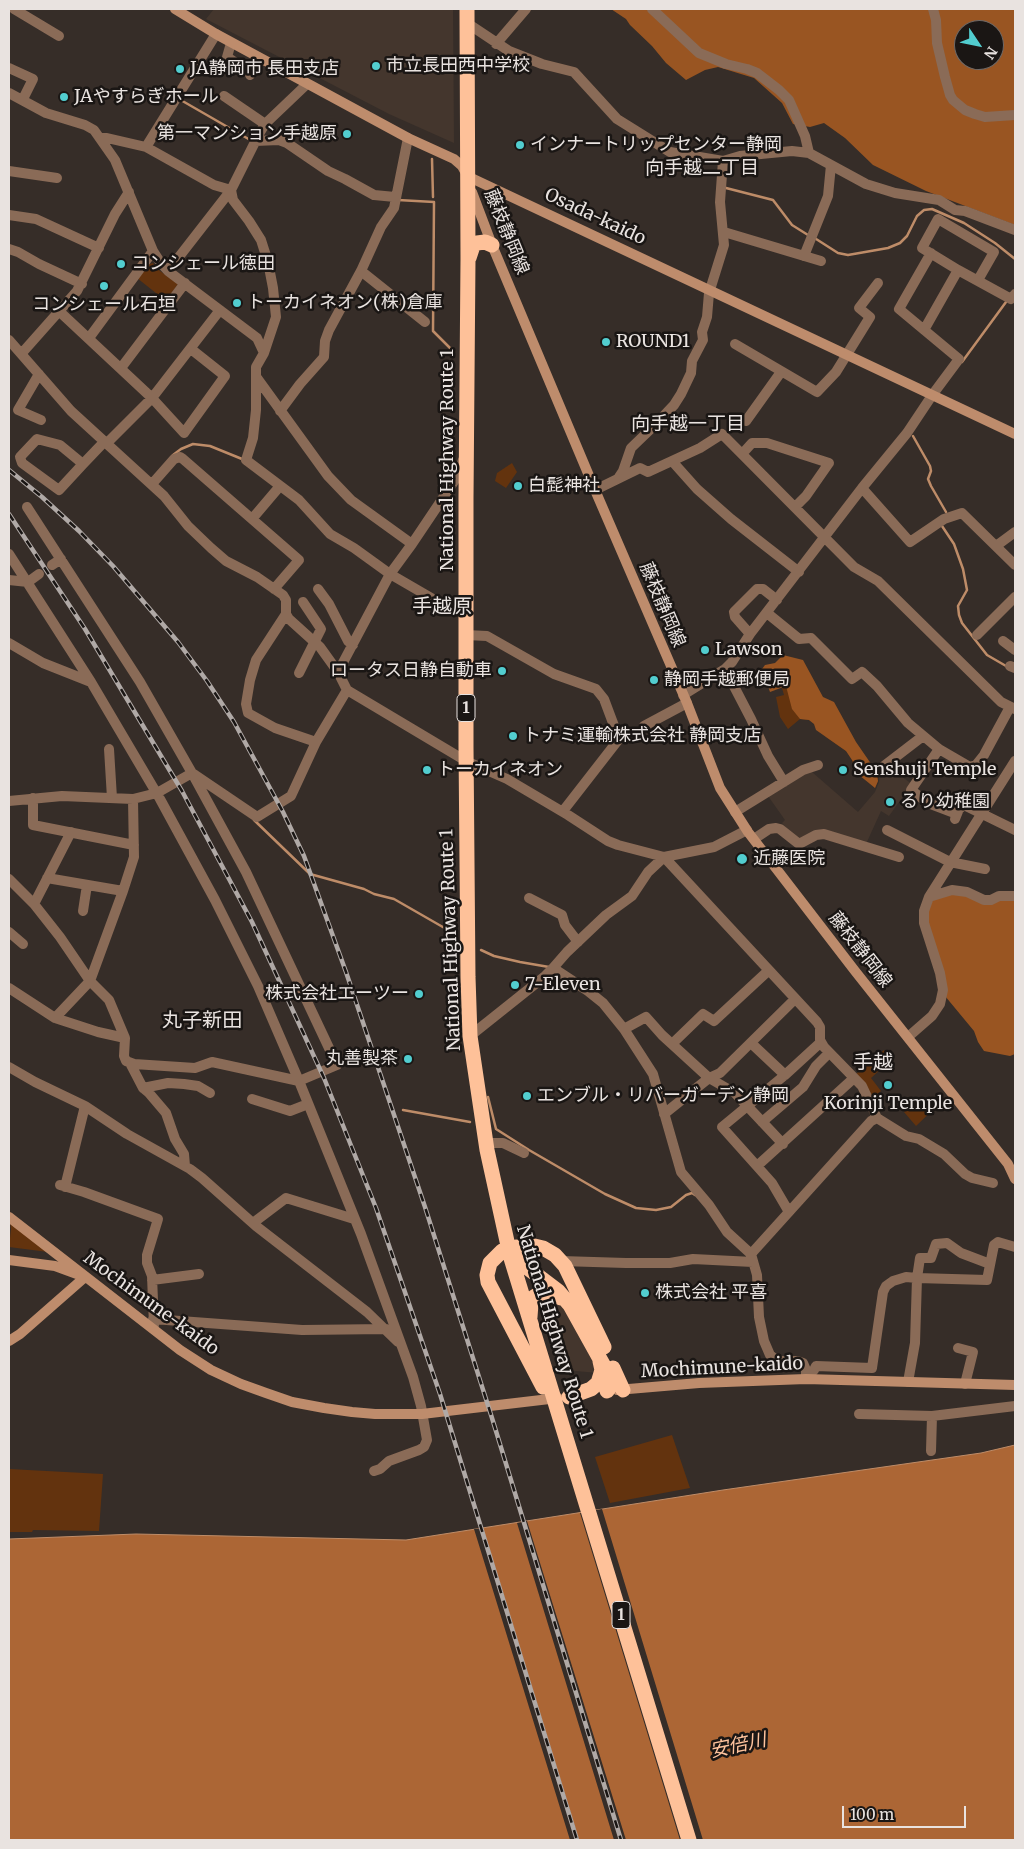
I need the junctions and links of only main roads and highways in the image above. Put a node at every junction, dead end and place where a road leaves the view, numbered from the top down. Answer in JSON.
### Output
{"nodes":[{"id":1,"x":175,"y":9,"type":"edge"},
{"id":2,"x":467,"y":16,"type":"edge"},
{"id":3,"x":467,"y":176,"type":"junction"},
{"id":4,"x":492,"y":245,"type":"junction"},
{"id":5,"x":468,"y":259,"type":"junction"},
{"id":6,"x":1015,"y":434,"type":"edge"},
{"id":7,"x":479,"y":1098,"type":"junction"},
{"id":8,"x":1015,"y":1178,"type":"edge"},
{"id":9,"x":9,"y":1217,"type":"edge"},
{"id":10,"x":512,"y":1246,"type":"junction"},
{"id":11,"x":9,"y":1260,"type":"edge"},
{"id":12,"x":85,"y":1277,"type":"junction"},
{"id":13,"x":576,"y":1317,"type":"junction"},
{"id":14,"x":530,"y":1322,"type":"junction"},
{"id":15,"x":10,"y":1337,"type":"edge"},
{"id":16,"x":597,"y":1352,"type":"junction"},
{"id":17,"x":609,"y":1384,"type":"junction"},
{"id":18,"x":1015,"y":1385,"type":"edge"},
{"id":19,"x":548,"y":1390,"type":"junction"},
{"id":20,"x":624,"y":1390,"type":"junction"},
{"id":21,"x":569,"y":1396,"type":"junction"},
{"id":22,"x":689,"y":1840,"type":"edge"}],
"edges":[{"from":1,"to":3,"type":"main road","name":"Osada-kaido"},
{"from":2,"to":3,"type":"highway","name":"National Highway Route 1","number":"1"},
{"from":3,"to":4,"type":"main road","name":"藤枝静岡線"},
{"from":3,"to":5,"type":"highway","name":"National Highway Route 1","number":"1"},
{"from":3,"to":6,"type":"main road","name":"Osada-kaido"},
{"from":4,"to":5,"type":"highway"},
{"from":4,"to":8,"type":"main road","name":"藤枝静岡線"},
{"from":5,"to":7,"type":"highway","name":"National Highway Route 1","number":"1"},
{"from":7,"to":10,"type":"highway"},
{"from":7,"to":10,"type":"highway","name":"National Highway Route 1","number":"1"},
{"from":9,"to":12,"type":"main road","name":"Mochimune-kaido"},
{"from":10,"to":13,"type":"highway"},
{"from":10,"to":14,"type":"highway","name":"National Highway Route 1","number":"1"},
{"from":10,"to":19,"type":"highway"},
{"from":10,"to":20,"type":"highway"},
{"from":11,"to":12,"type":"main road"},
{"from":12,"to":15,"type":"main road"},
{"from":12,"to":21,"type":"main road","name":"Mochimune-kaido"},
{"from":13,"to":14,"type":"highway"},
{"from":13,"to":16,"type":"highway"},
{"from":14,"to":19,"type":"highway","name":"National Highway Route 1","number":"1"},
{"from":16,"to":17,"type":"highway"},
{"from":16,"to":21,"type":"highway"},
{"from":17,"to":20,"type":"main road","name":"Mochimune-kaido"},
{"from":17,"to":21,"type":"main road","name":"Mochimune-kaido"},
{"from":18,"to":20,"type":"main road","name":"Mochimune-kaido"},
{"from":19,"to":22,"type":"highway","name":"National Highway Route 1","number":"1"}]}
